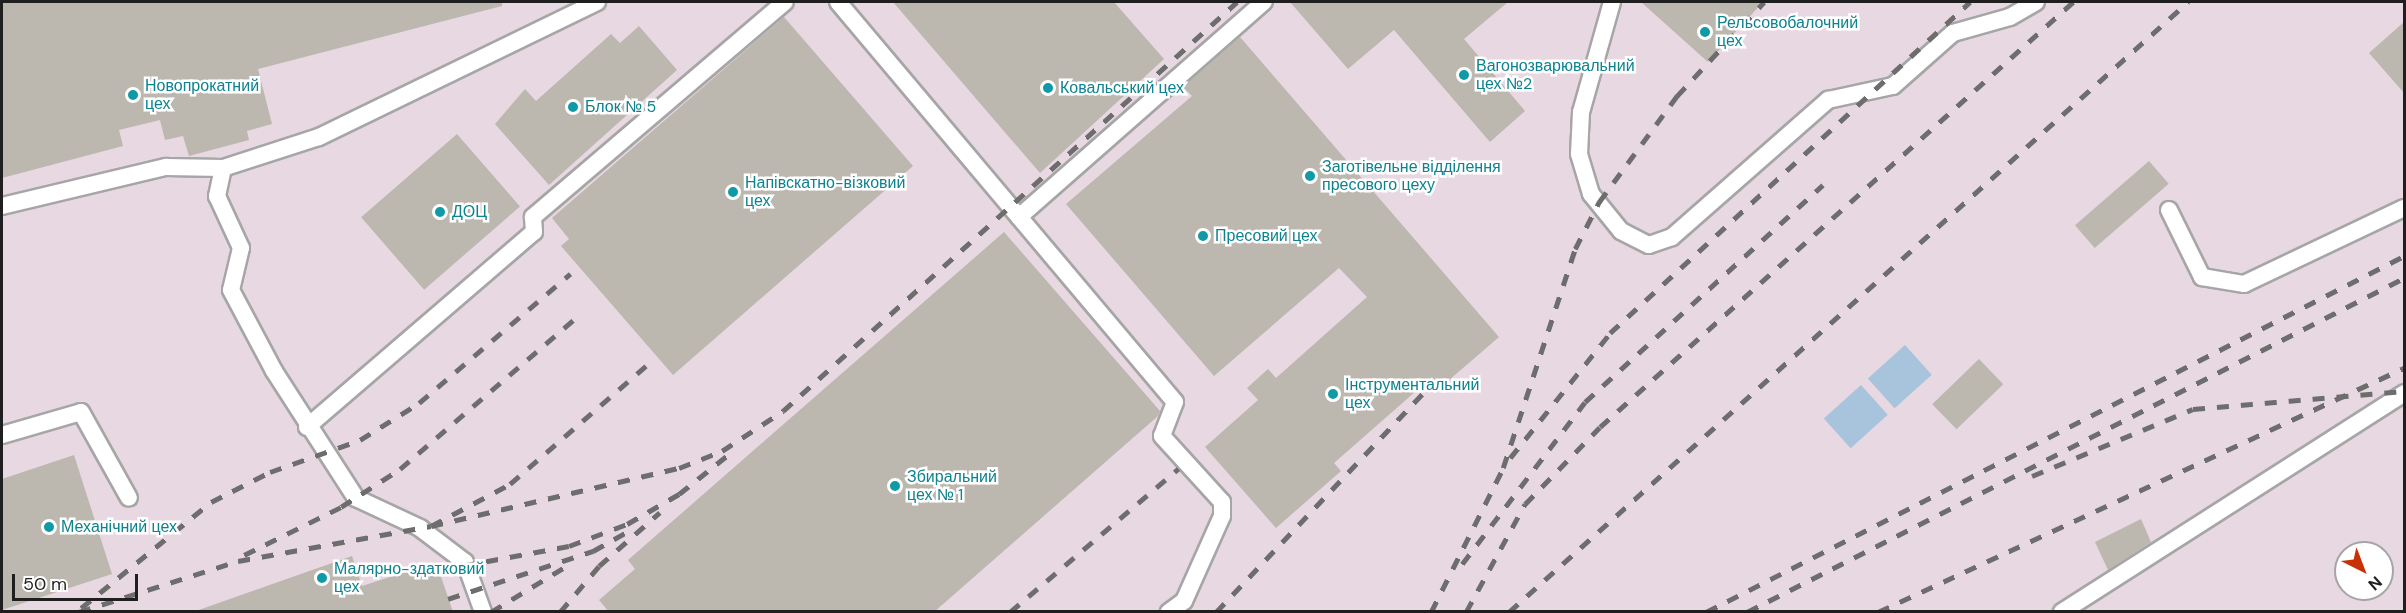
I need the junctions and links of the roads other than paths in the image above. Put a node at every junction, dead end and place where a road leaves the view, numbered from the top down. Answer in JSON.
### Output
{"nodes":[{"id":1,"x":597,"y":2,"type":"edge"},
{"id":2,"x":785,"y":2,"type":"edge"},
{"id":3,"x":837,"y":2,"type":"edge"},
{"id":4,"x":1264,"y":2,"type":"edge"},
{"id":5,"x":1612,"y":2,"type":"edge"},
{"id":6,"x":2036,"y":2,"type":"edge"},
{"id":7,"x":223,"y":168,"type":"junction"},
{"id":8,"x":2,"y":206,"type":"edge"},
{"id":9,"x":2404,"y":208,"type":"edge"},
{"id":10,"x":2169,"y":210,"type":"dead end"},
{"id":11,"x":1019,"y":217,"type":"junction"},
{"id":12,"x":2404,"y":393,"type":"edge"},
{"id":13,"x":307,"y":427,"type":"junction"},
{"id":14,"x":2,"y":435,"type":"edge"},
{"id":15,"x":129,"y":498,"type":"dead end"},
{"id":16,"x":483,"y":612,"type":"edge"},
{"id":17,"x":1170,"y":612,"type":"edge"},
{"id":18,"x":2062,"y":612,"type":"edge"}],
"edges":[{"from":1,"to":7,"type":"lane"},
{"from":2,"to":13,"type":"lane"},
{"from":3,"to":11,"type":"lane"},
{"from":4,"to":11,"type":"lane"},
{"from":5,"to":6,"type":"lane"},
{"from":7,"to":8,"type":"lane"},
{"from":7,"to":13,"type":"lane"},
{"from":9,"to":10,"type":"lane"},
{"from":11,"to":17,"type":"lane"},
{"from":12,"to":18,"type":"lane"},
{"from":13,"to":16,"type":"lane"},
{"from":14,"to":15,"type":"lane"}]}
